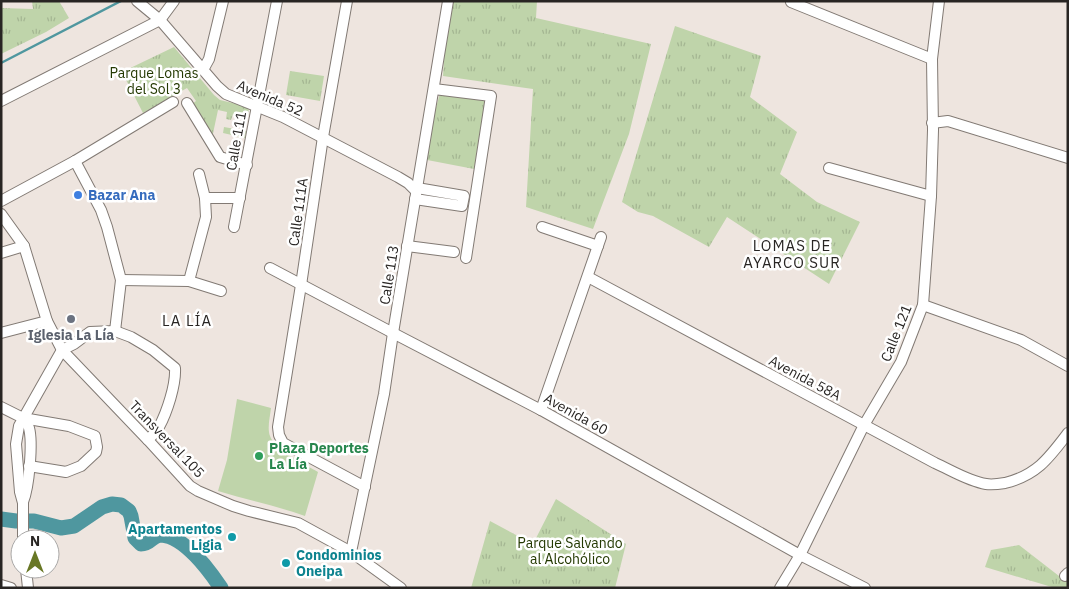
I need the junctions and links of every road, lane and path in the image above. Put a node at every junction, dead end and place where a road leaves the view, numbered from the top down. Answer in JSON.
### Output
{"nodes":[{"id":1,"x":174,"y":1,"type":"edge"},
{"id":2,"x":223,"y":1,"type":"edge"},
{"id":3,"x":277,"y":1,"type":"edge"},
{"id":4,"x":347,"y":1,"type":"edge"},
{"id":5,"x":448,"y":1,"type":"edge"},
{"id":6,"x":939,"y":1,"type":"edge"},
{"id":7,"x":139,"y":2,"type":"edge"},
{"id":8,"x":791,"y":2,"type":"edge"},
{"id":9,"x":160,"y":20,"type":"junction"},
{"id":10,"x":932,"y":59,"type":"junction"},
{"id":11,"x":204,"y":70,"type":"junction"},
{"id":12,"x":434,"y":89,"type":"junction"},
{"id":13,"x":1,"y":101,"type":"edge"},
{"id":14,"x":173,"y":102,"type":"dead end"},
{"id":15,"x":187,"y":103,"type":"dead end"},
{"id":16,"x":256,"y":107,"type":"junction"},
{"id":17,"x":932,"y":123,"type":"junction"},
{"id":18,"x":323,"y":137,"type":"junction"},
{"id":19,"x":1068,"y":158,"type":"edge"},
{"id":20,"x":75,"y":161,"type":"junction"},
{"id":21,"x":247,"y":165,"type":"junction"},
{"id":22,"x":829,"y":168,"type":"dead end"},
{"id":23,"x":199,"y":174,"type":"dead end"},
{"id":24,"x":416,"y":193,"type":"junction"},
{"id":25,"x":931,"y":196,"type":"junction"},
{"id":26,"x":205,"y":198,"type":"junction"},
{"id":27,"x":240,"y":198,"type":"junction"},
{"id":28,"x":1,"y":201,"type":"edge"},
{"id":29,"x":1,"y":214,"type":"edge"},
{"id":30,"x":234,"y":227,"type":"dead end"},
{"id":31,"x":542,"y":227,"type":"dead end"},
{"id":32,"x":24,"y":246,"type":"junction"},
{"id":33,"x":407,"y":246,"type":"junction"},
{"id":34,"x":454,"y":252,"type":"dead end"},
{"id":35,"x":1,"y":253,"type":"edge"},
{"id":36,"x":466,"y":258,"type":"dead end"},
{"id":37,"x":270,"y":268,"type":"dead end"},
{"id":38,"x":588,"y":277,"type":"junction"},
{"id":39,"x":121,"y":280,"type":"junction"},
{"id":40,"x":189,"y":281,"type":"junction"},
{"id":41,"x":301,"y":285,"type":"junction"},
{"id":42,"x":221,"y":291,"type":"dead end"},
{"id":43,"x":923,"y":305,"type":"junction"},
{"id":44,"x":47,"y":321,"type":"junction"},
{"id":45,"x":115,"y":331,"type":"junction"},
{"id":46,"x":1,"y":333,"type":"edge"},
{"id":47,"x":393,"y":334,"type":"junction"},
{"id":48,"x":62,"y":350,"type":"junction"},
{"id":49,"x":1068,"y":366,"type":"edge"},
{"id":50,"x":1,"y":407,"type":"edge"},
{"id":51,"x":541,"y":410,"type":"junction"},
{"id":52,"x":23,"y":418,"type":"junction"},
{"id":53,"x":864,"y":425,"type":"junction"},
{"id":54,"x":1068,"y":433,"type":"edge"},
{"id":55,"x":148,"y":440,"type":"junction"},
{"id":56,"x":29,"y":466,"type":"junction"},
{"id":57,"x":365,"y":487,"type":"junction"},
{"id":58,"x":23,"y":503,"type":"junction"},
{"id":59,"x":22,"y":529,"type":"edge"},
{"id":60,"x":351,"y":552,"type":"junction"},
{"id":61,"x":800,"y":555,"type":"junction"},
{"id":62,"x":1,"y":585,"type":"edge"},
{"id":63,"x":11,"y":588,"type":"edge"},
{"id":64,"x":401,"y":588,"type":"edge"},
{"id":65,"x":780,"y":588,"type":"edge"},
{"id":66,"x":866,"y":588,"type":"edge"}],
"edges":[{"from":1,"to":9,"type":"street"},
{"from":2,"to":11,"type":"street"},
{"from":3,"to":16,"type":"street","name":"Calle 111"},
{"from":4,"to":18,"type":"street","name":"Calle 111A"},
{"from":5,"to":12,"type":"street","name":"Calle 113"},
{"from":6,"to":10,"type":"street","name":"Calle 121"},
{"from":7,"to":9,"type":"street","name":"Avenida 52"},
{"from":8,"to":10,"type":"street"},
{"from":9,"to":11,"type":"street","name":"Avenida 52"},
{"from":9,"to":13,"type":"street"},
{"from":10,"to":17,"type":"street","name":"Calle 121"},
{"from":11,"to":16,"type":"street","name":"Avenida 52"},
{"from":12,"to":24,"type":"street","name":"Calle 113"},
{"from":12,"to":36,"type":"street"},
{"from":14,"to":20,"type":"street"},
{"from":15,"to":21,"type":"street"},
{"from":16,"to":18,"type":"street","name":"Avenida 52"},
{"from":16,"to":21,"type":"street","name":"Calle 111"},
{"from":17,"to":19,"type":"street"},
{"from":17,"to":25,"type":"street","name":"Calle 121"},
{"from":18,"to":24,"type":"street","name":"Avenida 52"},
{"from":18,"to":41,"type":"street","name":"Calle 111A"},
{"from":20,"to":28,"type":"street"},
{"from":20,"to":39,"type":"street"},
{"from":21,"to":27,"type":"street","name":"Calle 111"},
{"from":22,"to":25,"type":"street"},
{"from":23,"to":26,"type":"street"},
{"from":24,"to":33,"type":"street","name":"Calle 113"},
{"from":25,"to":43,"type":"street","name":"Calle 121"},
{"from":26,"to":27,"type":"street"},
{"from":26,"to":40,"type":"street"},
{"from":27,"to":30,"type":"street","name":"Calle 111"},
{"from":29,"to":32,"type":"street","name":"Transversal 105"},
{"from":31,"to":38,"type":"street"},
{"from":32,"to":35,"type":"street"},
{"from":32,"to":44,"type":"street","name":"Transversal 105"},
{"from":33,"to":34,"type":"street"},
{"from":33,"to":47,"type":"street","name":"Calle 113"},
{"from":37,"to":41,"type":"street","name":"Avenida 60"},
{"from":38,"to":51,"type":"street"},
{"from":38,"to":53,"type":"street","name":"Avenida 58A"},
{"from":39,"to":40,"type":"street"},
{"from":39,"to":45,"type":"street"},
{"from":40,"to":42,"type":"street"},
{"from":41,"to":47,"type":"street","name":"Avenida 60"},
{"from":41,"to":57,"type":"street","name":"Calle 111A"},
{"from":43,"to":49,"type":"street"},
{"from":43,"to":53,"type":"street","name":"Calle 121"},
{"from":44,"to":46,"type":"street"},
{"from":44,"to":48,"type":"street","name":"Transversal 105"},
{"from":45,"to":48,"type":"street"},
{"from":45,"to":55,"type":"street"},
{"from":47,"to":51,"type":"street","name":"Avenida 60"},
{"from":47,"to":57,"type":"street","name":"Calle 113"},
{"from":48,"to":52,"type":"street"},
{"from":48,"to":55,"type":"street","name":"Transversal 105"},
{"from":50,"to":52,"type":"street"},
{"from":51,"to":61,"type":"street","name":"Avenida 60"},
{"from":52,"to":56,"type":"street"},
{"from":52,"to":56,"type":"street"},
{"from":52,"to":58,"type":"street"},
{"from":53,"to":54,"type":"street","name":"Avenida 58A"},
{"from":53,"to":61,"type":"street","name":"Calle 121"},
{"from":55,"to":60,"type":"street","name":"Transversal 105"},
{"from":56,"to":58,"type":"street"},
{"from":57,"to":60,"type":"street","name":"Calle 113"},
{"from":58,"to":59,"type":"street"},
{"from":60,"to":64,"type":"street","name":"Transversal 105"},
{"from":61,"to":65,"type":"street","name":"Calle 121"},
{"from":61,"to":66,"type":"street","name":"Avenida 60"},
{"from":62,"to":63,"type":"street"}]}
